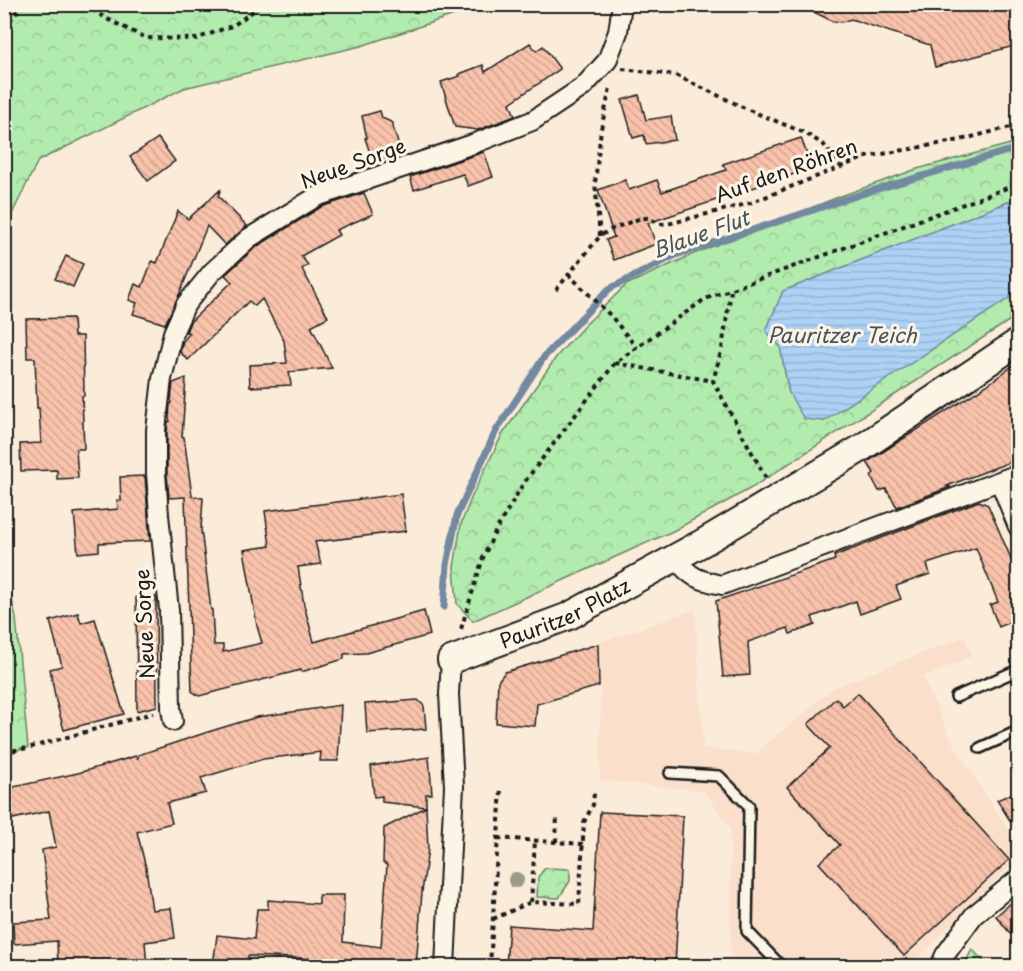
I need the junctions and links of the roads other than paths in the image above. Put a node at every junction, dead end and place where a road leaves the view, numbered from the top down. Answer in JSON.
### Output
{"nodes":[{"id":1,"x":622,"y":4,"type":"edge"},
{"id":2,"x":1018,"y":342,"type":"edge"},
{"id":3,"x":1018,"y":474,"type":"edge"},
{"id":4,"x":1000,"y":482,"type":"junction"},
{"id":5,"x":1018,"y":527,"type":"edge"},
{"id":6,"x":675,"y":558,"type":"junction"},
{"id":7,"x":451,"y":660,"type":"joint"},
{"id":8,"x":1018,"y":670,"type":"edge"},
{"id":9,"x":956,"y":697,"type":"dead end"},
{"id":10,"x":172,"y":715,"type":"road end"},
{"id":11,"x":1018,"y":731,"type":"edge"},
{"id":12,"x":980,"y":748,"type":"dead end"},
{"id":13,"x":670,"y":773,"type":"dead end"},
{"id":14,"x":1018,"y":879,"type":"edge"},
{"id":15,"x":445,"y":966,"type":"edge"},
{"id":16,"x":781,"y":966,"type":"edge"},
{"id":17,"x":940,"y":966,"type":"edge"}],
"edges":[{"from":1,"to":10,"type":"street","name":"Neue Sorge"},
{"from":2,"to":6,"type":"street","name":"Pauritzer Platz"},
{"from":3,"to":4,"type":"street"},
{"from":4,"to":5,"type":"street"},
{"from":4,"to":6,"type":"street"},
{"from":6,"to":7,"type":"street","name":"Pauritzer Platz"},
{"from":7,"to":15,"type":"street"},
{"from":8,"to":9,"type":"lane"},
{"from":11,"to":12,"type":"lane"},
{"from":13,"to":16,"type":"lane"},
{"from":14,"to":17,"type":"street"}]}
